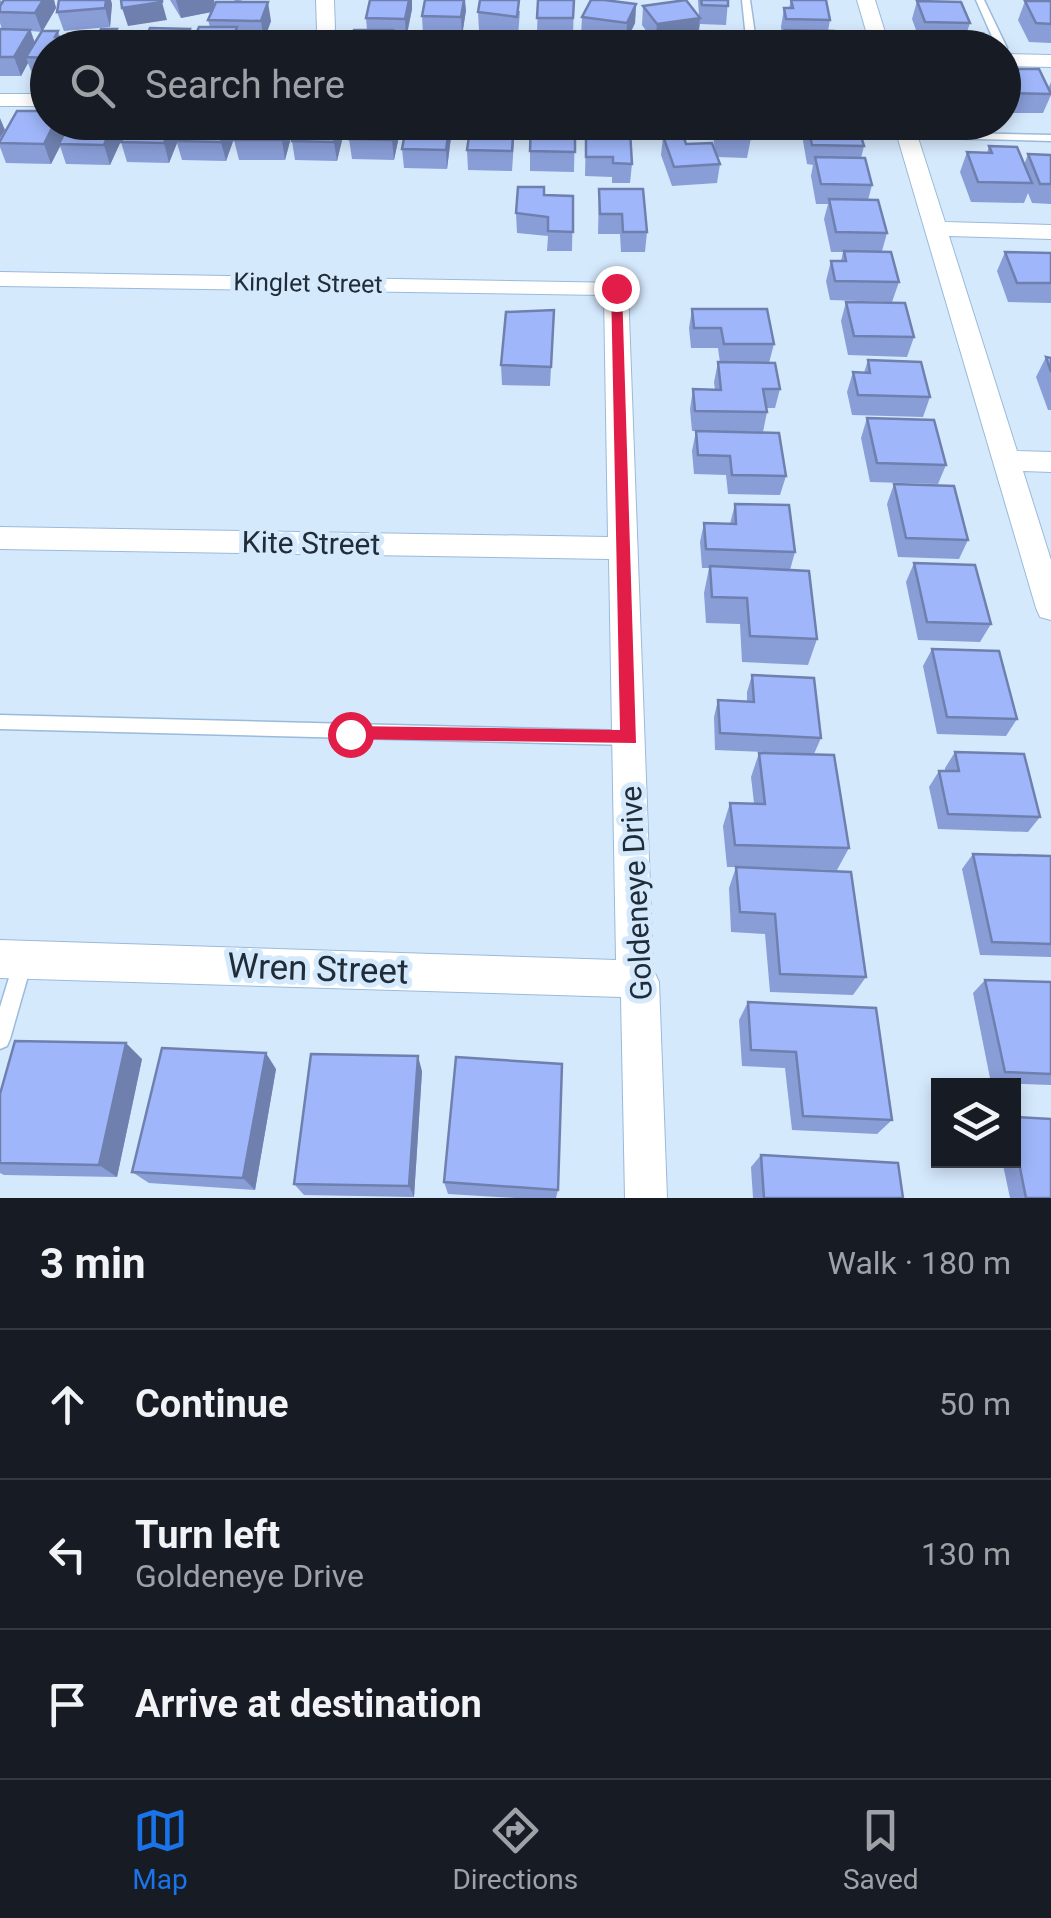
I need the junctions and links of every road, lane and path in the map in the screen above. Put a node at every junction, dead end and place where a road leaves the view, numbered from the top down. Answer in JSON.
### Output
{"nodes":[{"id":1,"x":324,"y":0,"type":"edge"},
{"id":2,"x":746,"y":0,"type":"edge"},
{"id":3,"x":866,"y":0,"type":"edge"},
{"id":4,"x":980,"y":0,"type":"edge"},
{"id":5,"x":326,"y":30,"type":"edge"},
{"id":6,"x":750,"y":30,"type":"edge"},
{"id":7,"x":876,"y":30,"type":"edge"},
{"id":8,"x":993,"y":30,"type":"edge"},
{"id":9,"x":1021,"y":57,"type":"edge"},
{"id":10,"x":1051,"y":61,"type":"edge"},
{"id":11,"x":0,"y":100,"type":"edge"},
{"id":12,"x":30,"y":100,"type":"edge"},
{"id":13,"x":1021,"y":136,"type":"edge"},
{"id":14,"x":1051,"y":138,"type":"edge"},
{"id":15,"x":908,"y":140,"type":"edge"},
{"id":16,"x":935,"y":230,"type":"junction"},
{"id":17,"x":1051,"y":232,"type":"edge"},
{"id":18,"x":0,"y":278,"type":"edge"},
{"id":19,"x":616,"y":288,"type":"joint"},
{"id":20,"x":1004,"y":460,"type":"junction"},
{"id":21,"x":1051,"y":462,"type":"edge"},
{"id":22,"x":0,"y":538,"type":"edge"},
{"id":23,"x":621,"y":548,"type":"junction"},
{"id":24,"x":1051,"y":608,"type":"edge"},
{"id":25,"x":0,"y":722,"type":"edge"},
{"id":26,"x":629,"y":738,"type":"junction"},
{"id":27,"x":12,"y":959,"type":"edge"},
{"id":28,"x":635,"y":978,"type":"junction"},
{"id":29,"x":0,"y":1039,"type":"edge"},
{"id":30,"x":646,"y":1198,"type":"edge"}],
"edges":[{"from":1,"to":5,"type":"street"},
{"from":2,"to":6,"type":"lane"},
{"from":3,"to":7,"type":"street"},
{"from":4,"to":8,"type":"lane"},
{"from":9,"to":10,"type":"street"},
{"from":11,"to":12,"type":"street"},
{"from":13,"to":14,"type":"lane"},
{"from":15,"to":16,"type":"street"},
{"from":16,"to":17,"type":"street"},
{"from":16,"to":20,"type":"street"},
{"from":18,"to":19,"type":"street","name":"Kinglet Street"},
{"from":19,"to":23,"type":"street","name":"Goldeneye Drive"},
{"from":20,"to":21,"type":"street"},
{"from":20,"to":24,"type":"street"},
{"from":22,"to":23,"type":"street","name":"Kite Street"},
{"from":23,"to":26,"type":"street","name":"Goldeneye Drive"},
{"from":25,"to":26,"type":"lane"},
{"from":26,"to":28,"type":"street","name":"Goldeneye Drive"},
{"from":27,"to":28,"type":"street","name":"Wren Street"},
{"from":27,"to":29,"type":"lane"},
{"from":28,"to":30,"type":"street","name":"Goldeneye Drive"}]}
